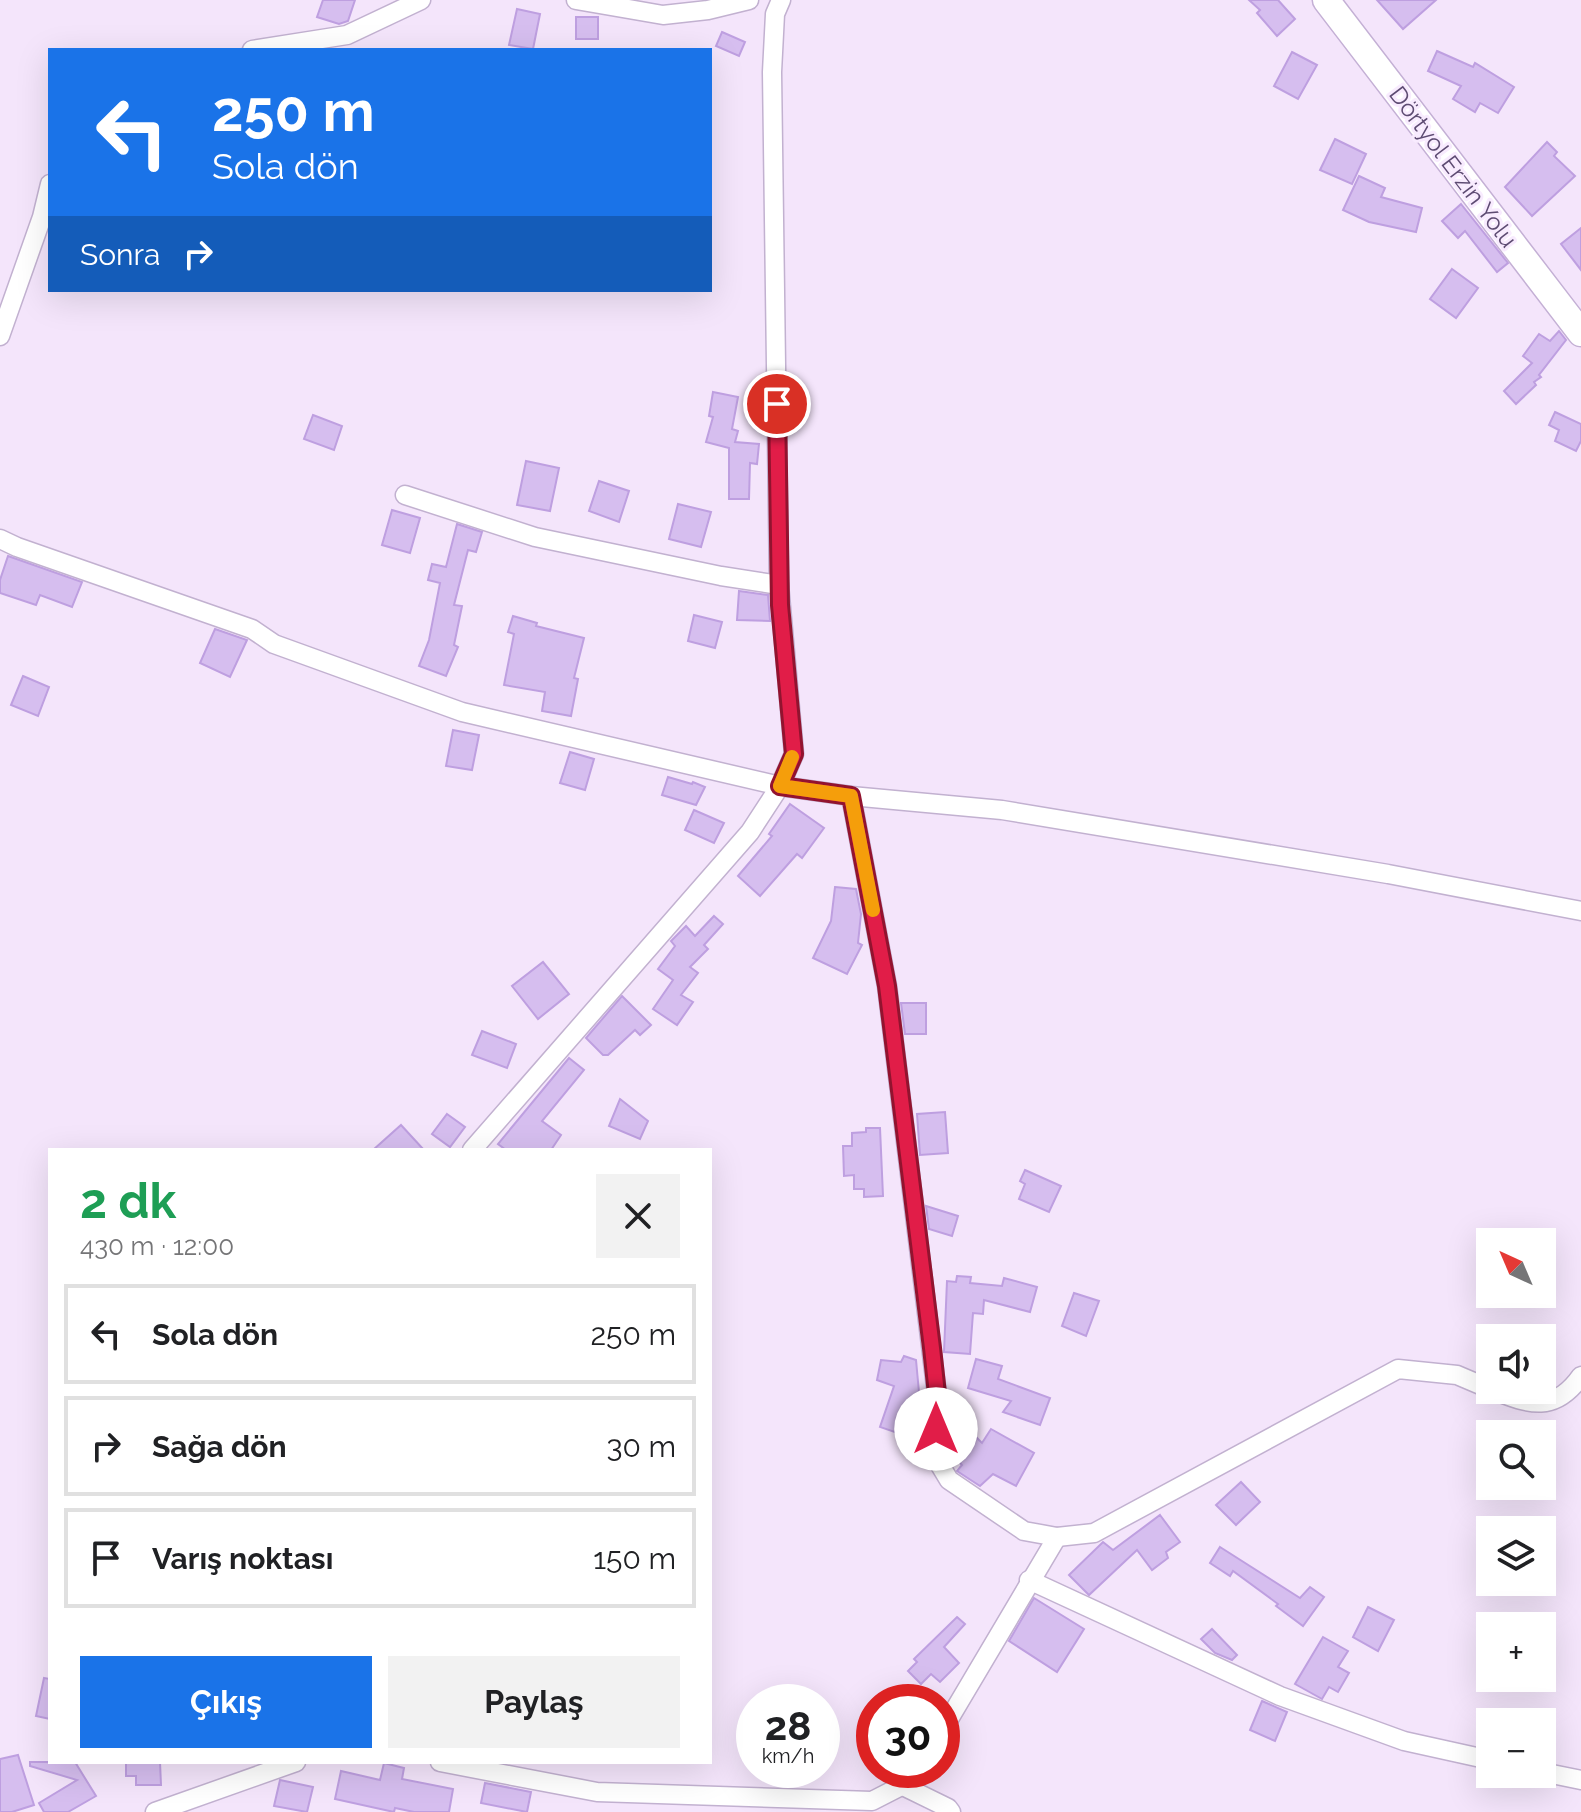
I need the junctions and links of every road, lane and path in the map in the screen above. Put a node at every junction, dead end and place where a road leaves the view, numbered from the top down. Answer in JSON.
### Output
{"nodes":[{"id":1,"x":421,"y":0,"type":"edge"},
{"id":2,"x":576,"y":0,"type":"edge"},
{"id":3,"x":749,"y":0,"type":"edge"},
{"id":4,"x":781,"y":0,"type":"edge"},
{"id":5,"x":1326,"y":0,"type":"edge"},
{"id":6,"x":265,"y":48,"type":"edge"},
{"id":7,"x":48,"y":192,"type":"edge"},
{"id":8,"x":1581,"y":333,"type":"edge"},
{"id":9,"x":0,"y":336,"type":"edge"},
{"id":10,"x":405,"y":495,"type":"dead end"},
{"id":11,"x":0,"y":539,"type":"edge"},
{"id":12,"x":779,"y":585,"type":"junction"},
{"id":13,"x":780,"y":786,"type":"junction"},
{"id":14,"x":851,"y":796,"type":"junction"},
{"id":15,"x":1581,"y":911,"type":"edge"},
{"id":16,"x":474,"y":1148,"type":"edge"},
{"id":17,"x":1581,"y":1376,"type":"edge"},
{"id":18,"x":1476,"y":1383,"type":"edge"},
{"id":19,"x":1556,"y":1398,"type":"edge"},
{"id":20,"x":1057,"y":1537,"type":"junction"},
{"id":21,"x":1029,"y":1580,"type":"junction"},
{"id":22,"x":960,"y":1700,"type":"edge"},
{"id":23,"x":1476,"y":1757,"type":"edge"},
{"id":24,"x":290,"y":1764,"type":"edge"},
{"id":25,"x":450,"y":1764,"type":"edge"},
{"id":26,"x":1556,"y":1775,"type":"edge"},
{"id":27,"x":1581,"y":1780,"type":"edge"},
{"id":28,"x":899,"y":1788,"type":"edge"},
{"id":29,"x":907,"y":1788,"type":"edge"},
{"id":30,"x":155,"y":1812,"type":"edge"},
{"id":31,"x":951,"y":1812,"type":"edge"}],
"edges":[{"from":1,"to":6,"type":"street"},
{"from":2,"to":3,"type":"street"},
{"from":4,"to":12,"type":"street"},
{"from":5,"to":8,"type":"main road","name":"Dörtyol Erzin Yolu"},
{"from":7,"to":9,"type":"street"},
{"from":10,"to":12,"type":"street"},
{"from":11,"to":13,"type":"street"},
{"from":12,"to":13,"type":"street"},
{"from":13,"to":14,"type":"street"},
{"from":13,"to":16,"type":"street"},
{"from":14,"to":15,"type":"street"},
{"from":14,"to":20,"type":"street"},
{"from":17,"to":19,"type":"street"},
{"from":18,"to":20,"type":"street"},
{"from":20,"to":21,"type":"street"},
{"from":21,"to":22,"type":"street"},
{"from":21,"to":23,"type":"street"},
{"from":24,"to":30,"type":"street"},
{"from":25,"to":28,"type":"street"},
{"from":26,"to":27,"type":"street"},
{"from":29,"to":31,"type":"street"}]}
